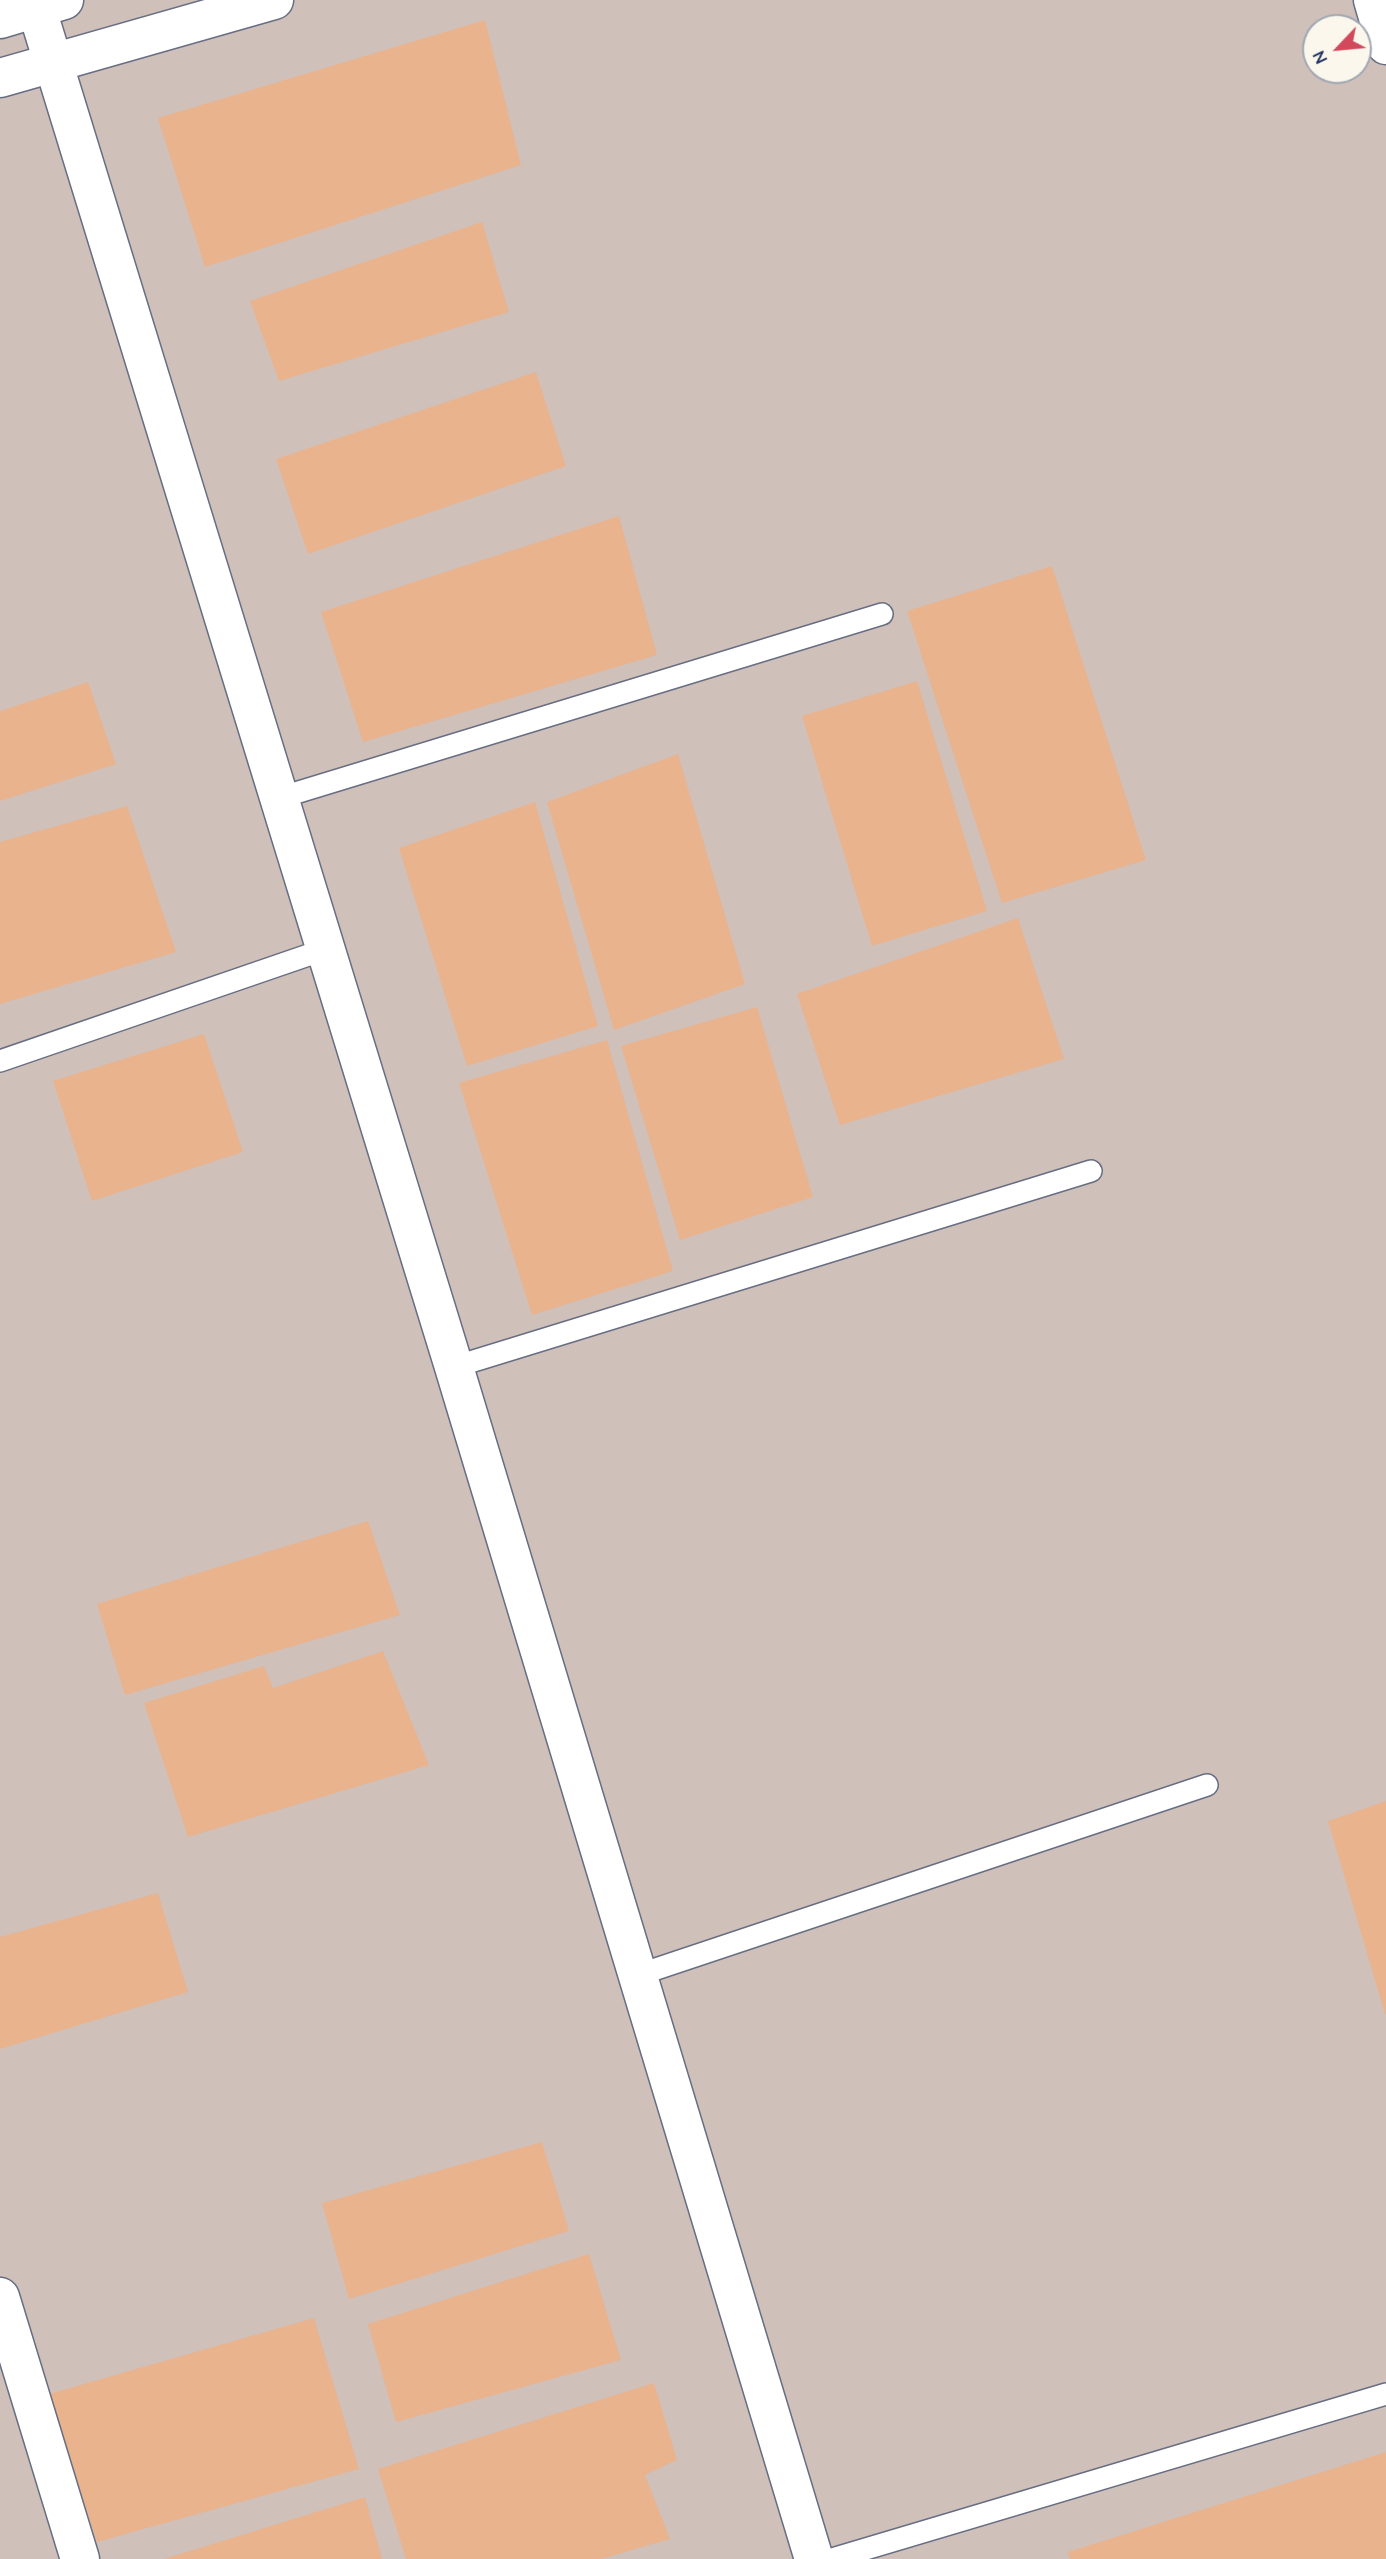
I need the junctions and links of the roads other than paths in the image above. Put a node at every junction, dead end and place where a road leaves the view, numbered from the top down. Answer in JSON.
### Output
{"nodes":[{"id":1,"x":274,"y":0,"type":"edge"},
{"id":2,"x":1373,"y":0,"type":"edge"},
{"id":3,"x":45,"y":3,"type":"edge"},
{"id":4,"x":0,"y":19,"type":"edge"},
{"id":5,"x":1386,"y":45,"type":"edge"},
{"id":6,"x":52,"y":63,"type":"junction"},
{"id":7,"x":0,"y":78,"type":"edge"},
{"id":8,"x":882,"y":614,"type":"dead end"},
{"id":9,"x":279,"y":798,"type":"junction"},
{"id":10,"x":326,"y":949,"type":"junction"},
{"id":11,"x":0,"y":1061,"type":"edge"},
{"id":12,"x":1091,"y":1171,"type":"dead end"},
{"id":13,"x":454,"y":1367,"type":"junction"},
{"id":14,"x":1207,"y":1785,"type":"dead end"},
{"id":15,"x":638,"y":1975,"type":"junction"},
{"id":16,"x":0,"y":2297,"type":"edge"},
{"id":17,"x":1386,"y":2394,"type":"edge"},
{"id":18,"x":80,"y":2559,"type":"edge"},
{"id":19,"x":814,"y":2559,"type":"edge"},
{"id":20,"x":831,"y":2559,"type":"edge"}],
"edges":[{"from":1,"to":6,"type":"street"},
{"from":2,"to":5,"type":"street"},
{"from":3,"to":4,"type":"street"},
{"from":3,"to":6,"type":"street"},
{"from":6,"to":7,"type":"street"},
{"from":6,"to":9,"type":"street"},
{"from":8,"to":9,"type":"lane"},
{"from":9,"to":10,"type":"street"},
{"from":10,"to":11,"type":"lane"},
{"from":10,"to":13,"type":"street"},
{"from":12,"to":13,"type":"lane"},
{"from":13,"to":15,"type":"street"},
{"from":14,"to":15,"type":"lane"},
{"from":15,"to":19,"type":"street"},
{"from":16,"to":18,"type":"street"},
{"from":17,"to":20,"type":"lane"}]}
